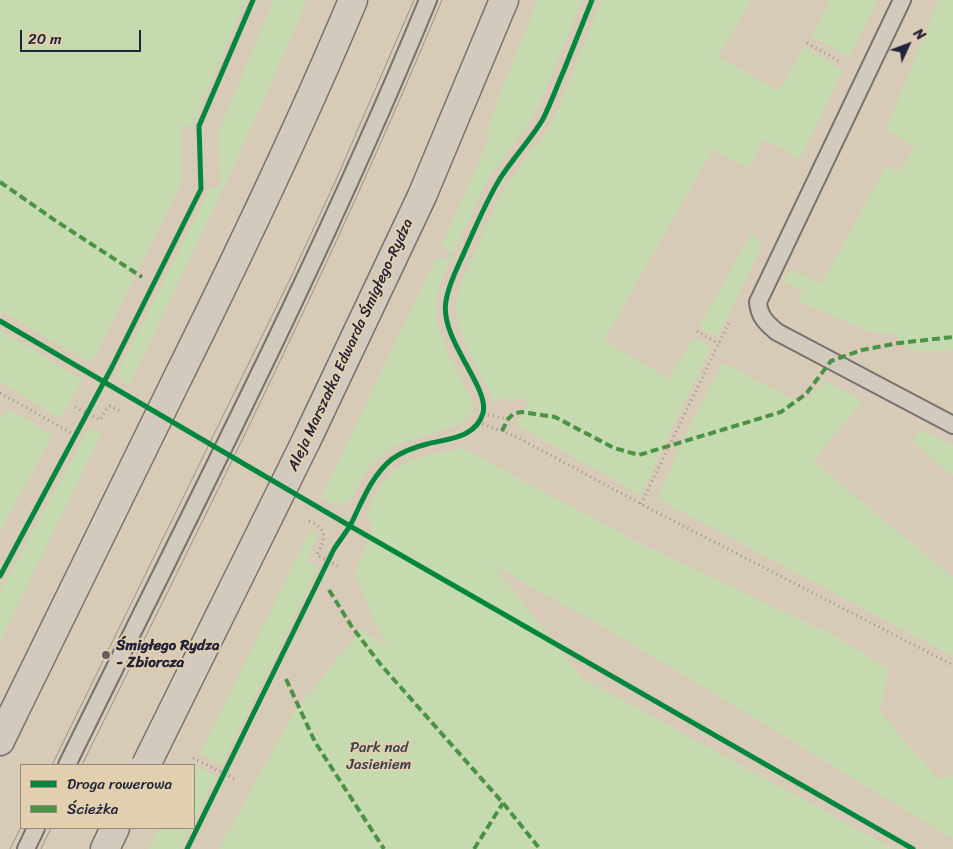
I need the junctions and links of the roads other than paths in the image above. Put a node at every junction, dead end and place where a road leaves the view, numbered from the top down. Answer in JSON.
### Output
{"nodes":[{"id":1,"x":353,"y":0,"type":"edge"},
{"id":2,"x":428,"y":0,"type":"edge"},
{"id":3,"x":504,"y":0,"type":"edge"},
{"id":4,"x":902,"y":0,"type":"edge"},
{"id":5,"x":953,"y":425,"type":"edge"},
{"id":6,"x":0,"y":741,"type":"edge"},
{"id":7,"x":67,"y":764,"type":"edge"},
{"id":8,"x":146,"y":764,"type":"edge"},
{"id":9,"x":36,"y":829,"type":"edge"},
{"id":10,"x":115,"y":829,"type":"edge"},
{"id":11,"x":26,"y":849,"type":"edge"},
{"id":12,"x":105,"y":849,"type":"edge"}],
"edges":[{"from":1,"to":6,"type":"main road","bridge":true},
{"from":2,"to":7,"type":"lane"},
{"from":3,"to":8,"type":"main road","name":"Aleja Marszałka Edwarda Śmigłego-Rydza","bridge":true},
{"from":4,"to":5,"type":"lane"},
{"from":9,"to":11,"type":"lane"},
{"from":10,"to":12,"type":"main road"}]}
